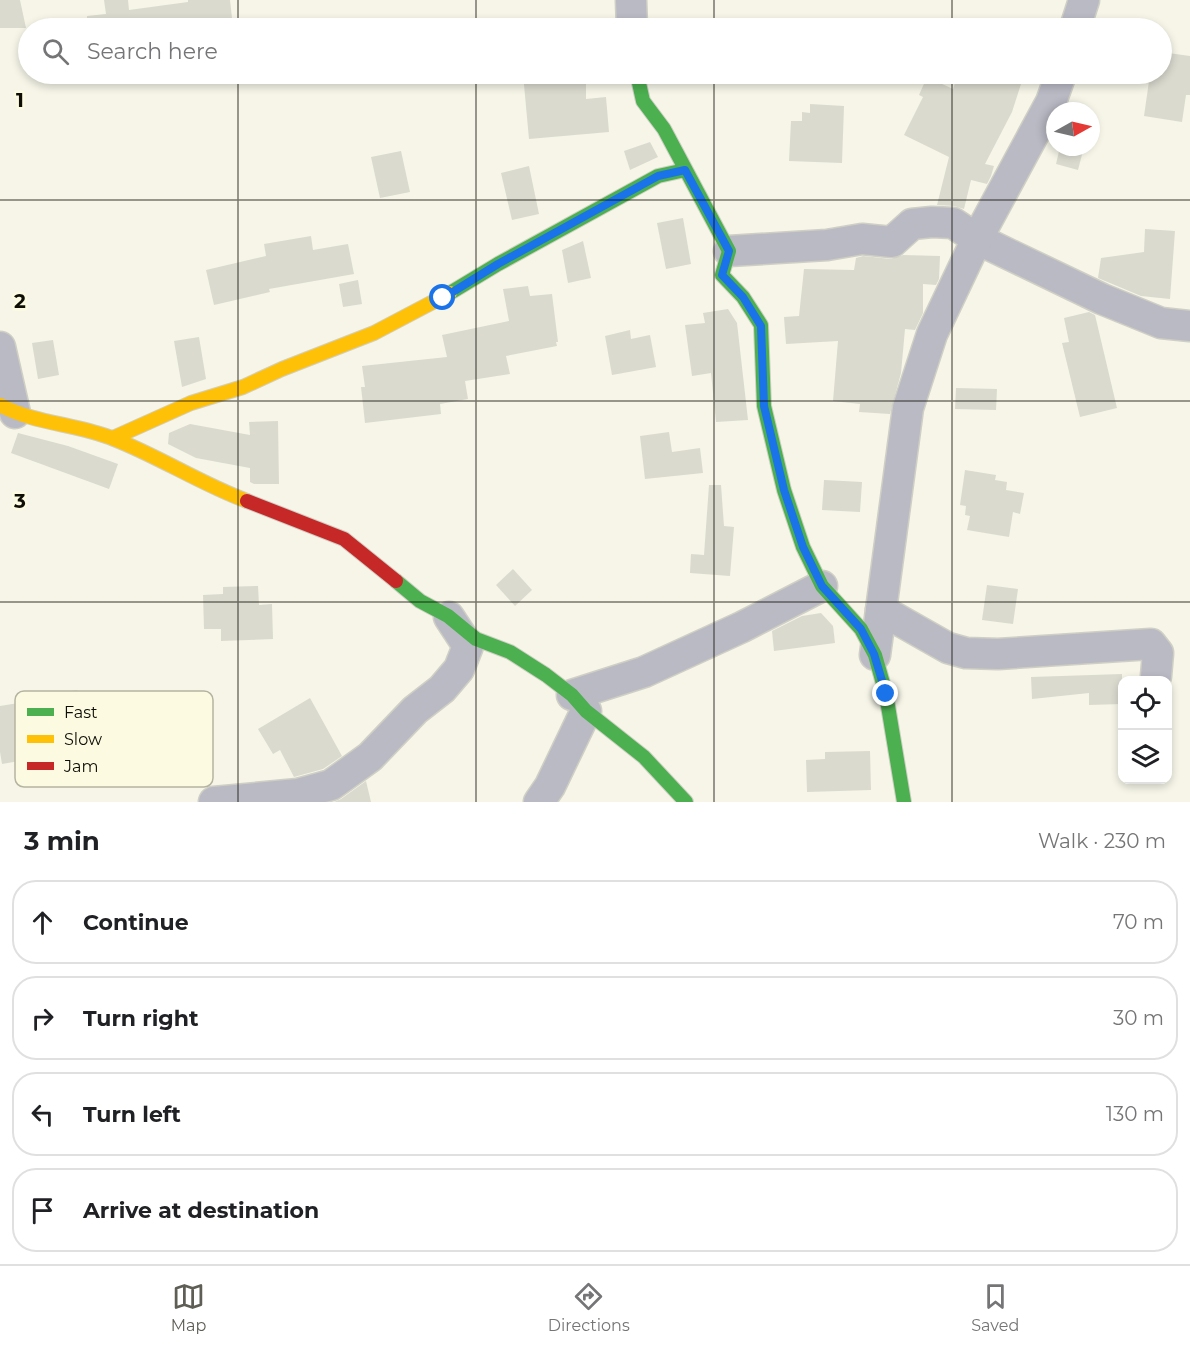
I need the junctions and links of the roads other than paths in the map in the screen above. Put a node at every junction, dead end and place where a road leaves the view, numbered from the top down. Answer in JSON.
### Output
{"nodes":[{"id":1,"x":631,"y":0,"type":"edge"},
{"id":2,"x":1084,"y":0,"type":"edge"},
{"id":3,"x":632,"y":18,"type":"edge"},
{"id":4,"x":1078,"y":18,"type":"edge"},
{"id":5,"x":640,"y":84,"type":"edge"},
{"id":6,"x":1057,"y":84,"type":"edge"},
{"id":7,"x":685,"y":170,"type":"junction"},
{"id":8,"x":977,"y":239,"type":"junction"},
{"id":9,"x":729,"y":251,"type":"junction"},
{"id":10,"x":1190,"y":326,"type":"edge"},
{"id":11,"x":0,"y":347,"type":"edge"},
{"id":12,"x":7,"y":409,"type":"edge"},
{"id":13,"x":113,"y":438,"type":"junction"},
{"id":14,"x":822,"y":586,"type":"junction"},
{"id":15,"x":881,"y":610,"type":"junction"},
{"id":16,"x":448,"y":616,"type":"junction"},
{"id":17,"x":874,"y":654,"type":"junction"},
{"id":18,"x":1156,"y":676,"type":"dead end"},
{"id":19,"x":579,"y":703,"type":"junction"},
{"id":20,"x":214,"y":802,"type":"edge"},
{"id":21,"x":539,"y":802,"type":"edge"},
{"id":22,"x":686,"y":802,"type":"edge"},
{"id":23,"x":903,"y":802,"type":"edge"}],
"edges":[{"from":1,"to":3,"type":"street"},
{"from":2,"to":4,"type":"street"},
{"from":5,"to":7,"type":"street"},
{"from":6,"to":8,"type":"street"},
{"from":7,"to":9,"type":"street"},
{"from":7,"to":13,"type":"street"},
{"from":8,"to":9,"type":"street"},
{"from":8,"to":10,"type":"street"},
{"from":8,"to":15,"type":"street"},
{"from":9,"to":14,"type":"street"},
{"from":11,"to":12,"type":"street"},
{"from":12,"to":13,"type":"street"},
{"from":13,"to":16,"type":"street"},
{"from":14,"to":17,"type":"street"},
{"from":14,"to":19,"type":"street"},
{"from":15,"to":17,"type":"street"},
{"from":15,"to":18,"type":"street"},
{"from":16,"to":19,"type":"street"},
{"from":16,"to":20,"type":"street"},
{"from":17,"to":23,"type":"street"},
{"from":19,"to":21,"type":"street"},
{"from":19,"to":22,"type":"street"}]}
